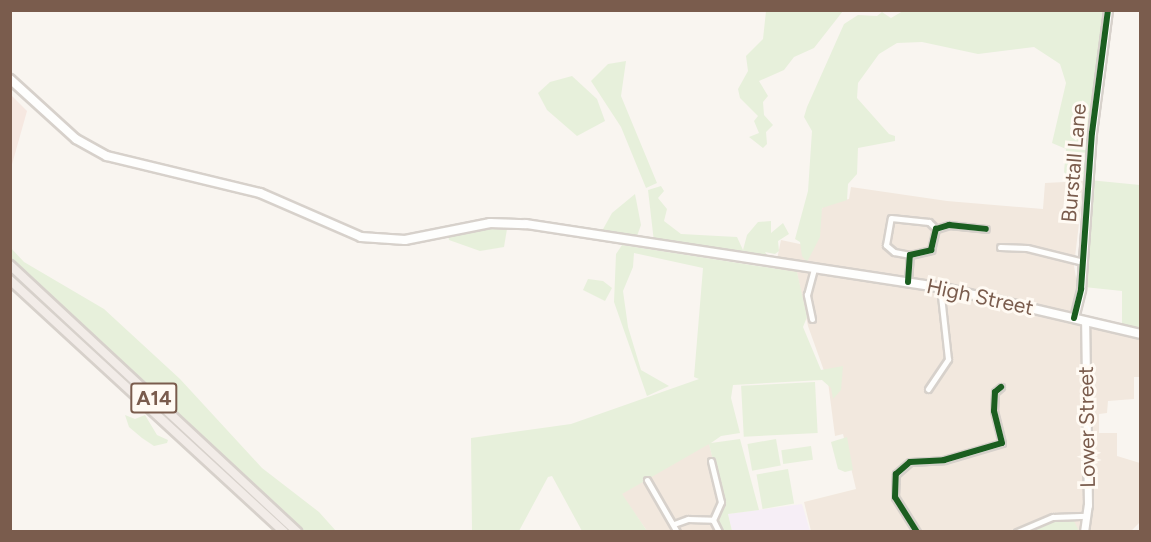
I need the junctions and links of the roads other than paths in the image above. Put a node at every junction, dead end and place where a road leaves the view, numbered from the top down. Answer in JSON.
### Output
{"nodes":[{"id":1,"x":1108,"y":10,"type":"edge"},
{"id":2,"x":10,"y":79,"type":"edge"},
{"id":3,"x":936,"y":229,"type":"junction"},
{"id":4,"x":986,"y":229,"type":"dead end"},
{"id":5,"x":1000,"y":247,"type":"dead end"},
{"id":6,"x":910,"y":255,"type":"junction"},
{"id":7,"x":1083,"y":262,"type":"junction"},
{"id":8,"x":10,"y":265,"type":"edge"},
{"id":9,"x":814,"y":268,"type":"junction"},
{"id":10,"x":10,"y":280,"type":"edge"},
{"id":11,"x":908,"y":282,"type":"junction"},
{"id":12,"x":940,"y":287,"type":"junction"},
{"id":13,"x":1074,"y":318,"type":"junction"},
{"id":14,"x":812,"y":319,"type":"dead end"},
{"id":15,"x":1085,"y":322,"type":"junction"},
{"id":16,"x":1140,"y":334,"type":"edge"},
{"id":17,"x":1001,"y":387,"type":"dead end"},
{"id":18,"x":928,"y":389,"type":"dead end"},
{"id":19,"x":711,"y":461,"type":"dead end"},
{"id":20,"x":648,"y":480,"type":"dead end"},
{"id":21,"x":1087,"y":516,"type":"junction"},
{"id":22,"x":713,"y":520,"type":"junction"},
{"id":23,"x":674,"y":524,"type":"junction"},
{"id":24,"x":284,"y":531,"type":"edge"},
{"id":25,"x":297,"y":531,"type":"edge"},
{"id":26,"x":677,"y":531,"type":"edge"},
{"id":27,"x":719,"y":531,"type":"edge"},
{"id":28,"x":917,"y":531,"type":"edge"},
{"id":29,"x":1017,"y":531,"type":"edge"},
{"id":30,"x":1084,"y":531,"type":"edge"}],
"edges":[{"from":1,"to":7,"type":"street","name":"Burstall Lane"},
{"from":2,"to":9,"type":"main road","name":"High Street"},
{"from":3,"to":4,"type":"street"},
{"from":3,"to":6,"type":"street"},
{"from":3,"to":6,"type":"street"},
{"from":5,"to":7,"type":"street"},
{"from":6,"to":11,"type":"street"},
{"from":7,"to":13,"type":"street","name":"Burstall Lane"},
{"from":8,"to":25,"type":"highway","number":"A14"},
{"from":9,"to":11,"type":"main road","name":"High Street"},
{"from":9,"to":14,"type":"street"},
{"from":10,"to":24,"type":"highway","number":"A14"},
{"from":11,"to":12,"type":"main road","name":"High Street"},
{"from":12,"to":13,"type":"main road","name":"High Street"},
{"from":12,"to":18,"type":"street"},
{"from":13,"to":15,"type":"main road","name":"High Street"},
{"from":15,"to":16,"type":"main road","name":"High Street"},
{"from":15,"to":21,"type":"street","name":"Lower Street"},
{"from":17,"to":28,"type":"street"},
{"from":19,"to":22,"type":"street"},
{"from":20,"to":23,"type":"street"},
{"from":21,"to":29,"type":"street"},
{"from":21,"to":30,"type":"street","name":"Lower Street"},
{"from":22,"to":23,"type":"street"},
{"from":22,"to":27,"type":"street"},
{"from":23,"to":26,"type":"street"}]}
